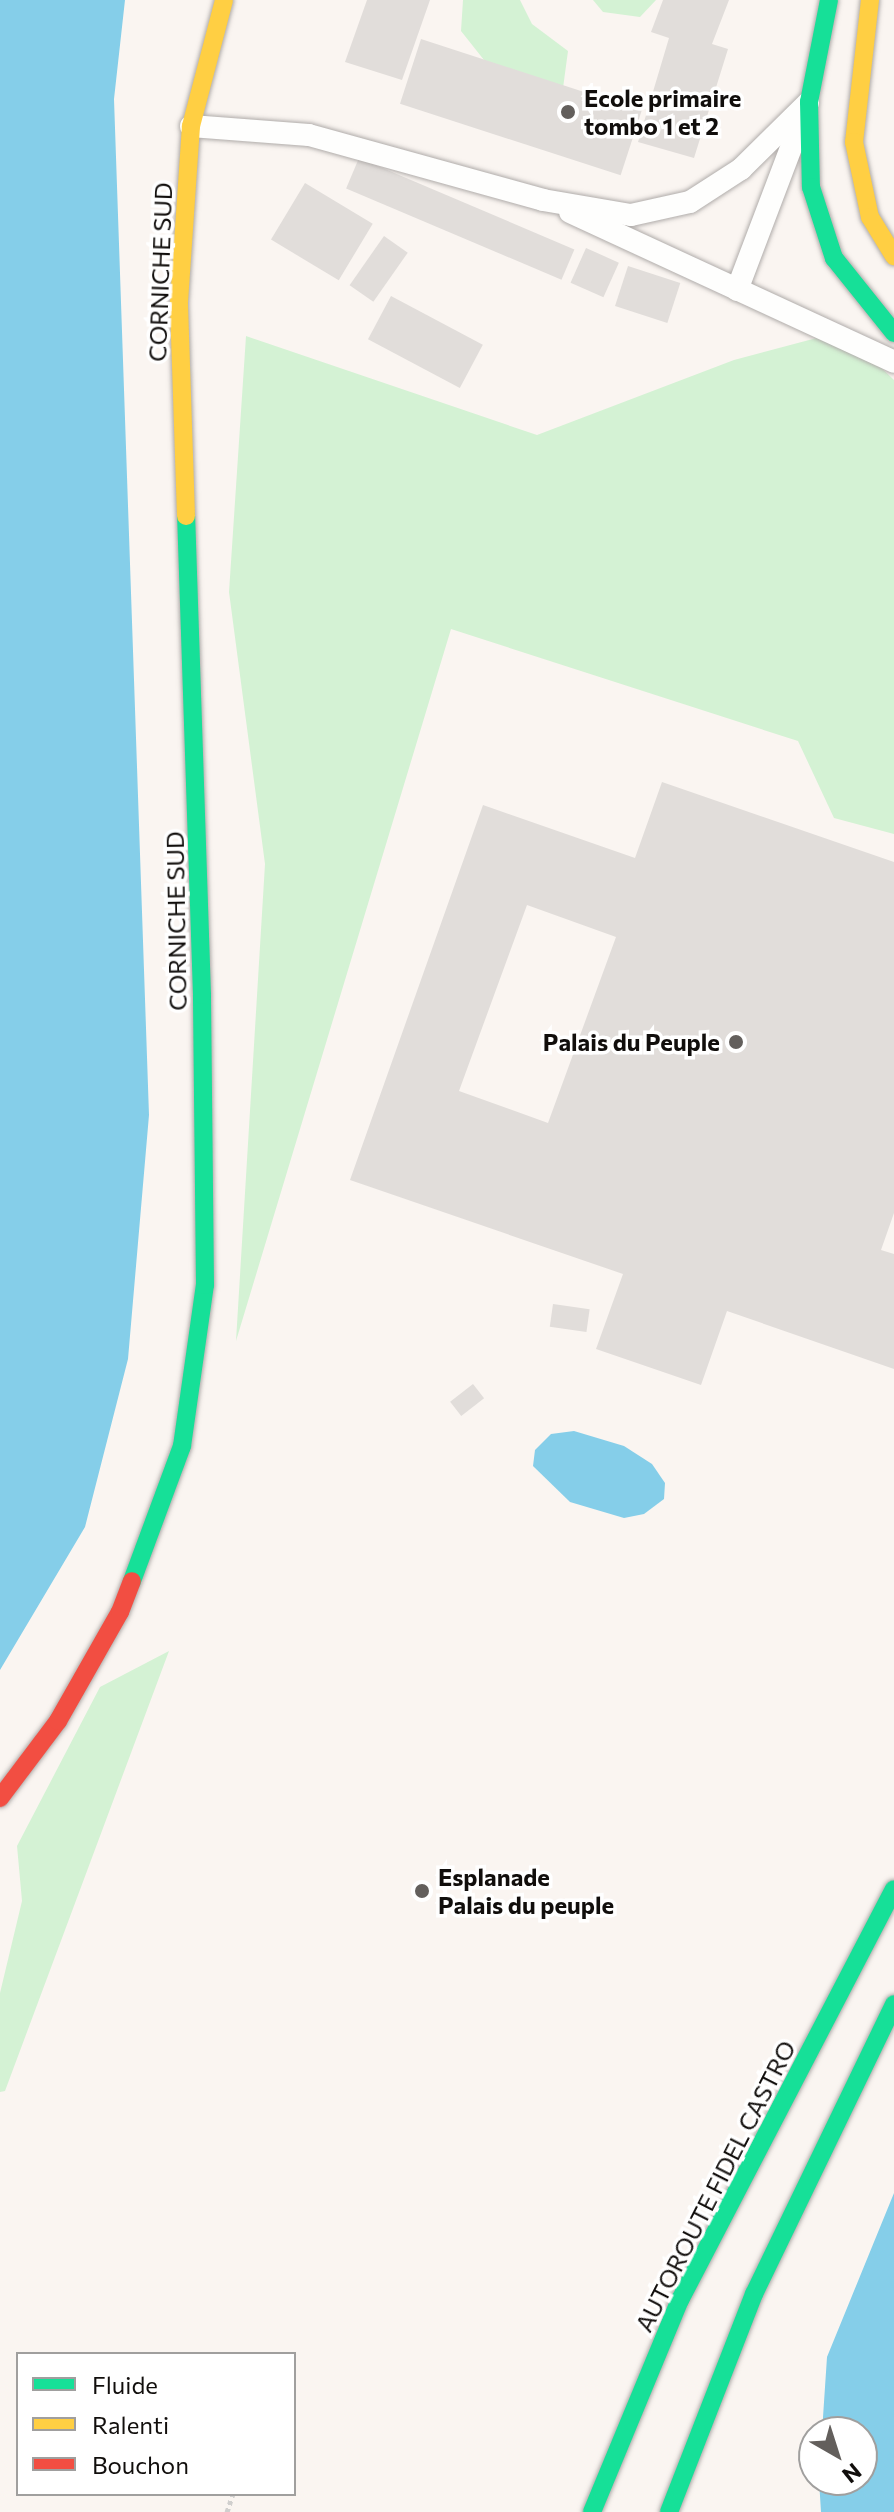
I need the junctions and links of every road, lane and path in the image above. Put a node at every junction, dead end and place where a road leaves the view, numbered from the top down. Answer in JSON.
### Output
{"nodes":[{"id":1,"x":224,"y":0,"type":"edge"},
{"id":2,"x":829,"y":0,"type":"edge"},
{"id":3,"x":870,"y":0,"type":"edge"},
{"id":4,"x":809,"y":102,"type":"junction"},
{"id":5,"x":191,"y":126,"type":"junction"},
{"id":6,"x":543,"y":200,"type":"junction"},
{"id":7,"x":894,"y":256,"type":"edge"},
{"id":8,"x":737,"y":290,"type":"junction"},
{"id":9,"x":894,"y":333,"type":"edge"},
{"id":10,"x":894,"y":362,"type":"edge"},
{"id":11,"x":0,"y":1798,"type":"edge"},
{"id":12,"x":894,"y":1889,"type":"edge"},
{"id":13,"x":894,"y":2004,"type":"edge"},
{"id":14,"x":592,"y":2512,"type":"edge"},
{"id":15,"x":669,"y":2512,"type":"edge"}],
"edges":[{"from":1,"to":5,"type":"main road","name":"CORNICHE SUD"},
{"from":2,"to":4,"type":"main road"},
{"from":3,"to":7,"type":"main road"},
{"from":4,"to":6,"type":"lane"},
{"from":4,"to":8,"type":"lane"},
{"from":4,"to":9,"type":"main road"},
{"from":5,"to":6,"type":"lane"},
{"from":5,"to":11,"type":"main road","name":"CORNICHE SUD"},
{"from":6,"to":8,"type":"lane"},
{"from":8,"to":10,"type":"lane"},
{"from":12,"to":14,"type":"main road","name":"AUTOROUTE FIDEL CASTRO"},
{"from":13,"to":15,"type":"main road"}]}
